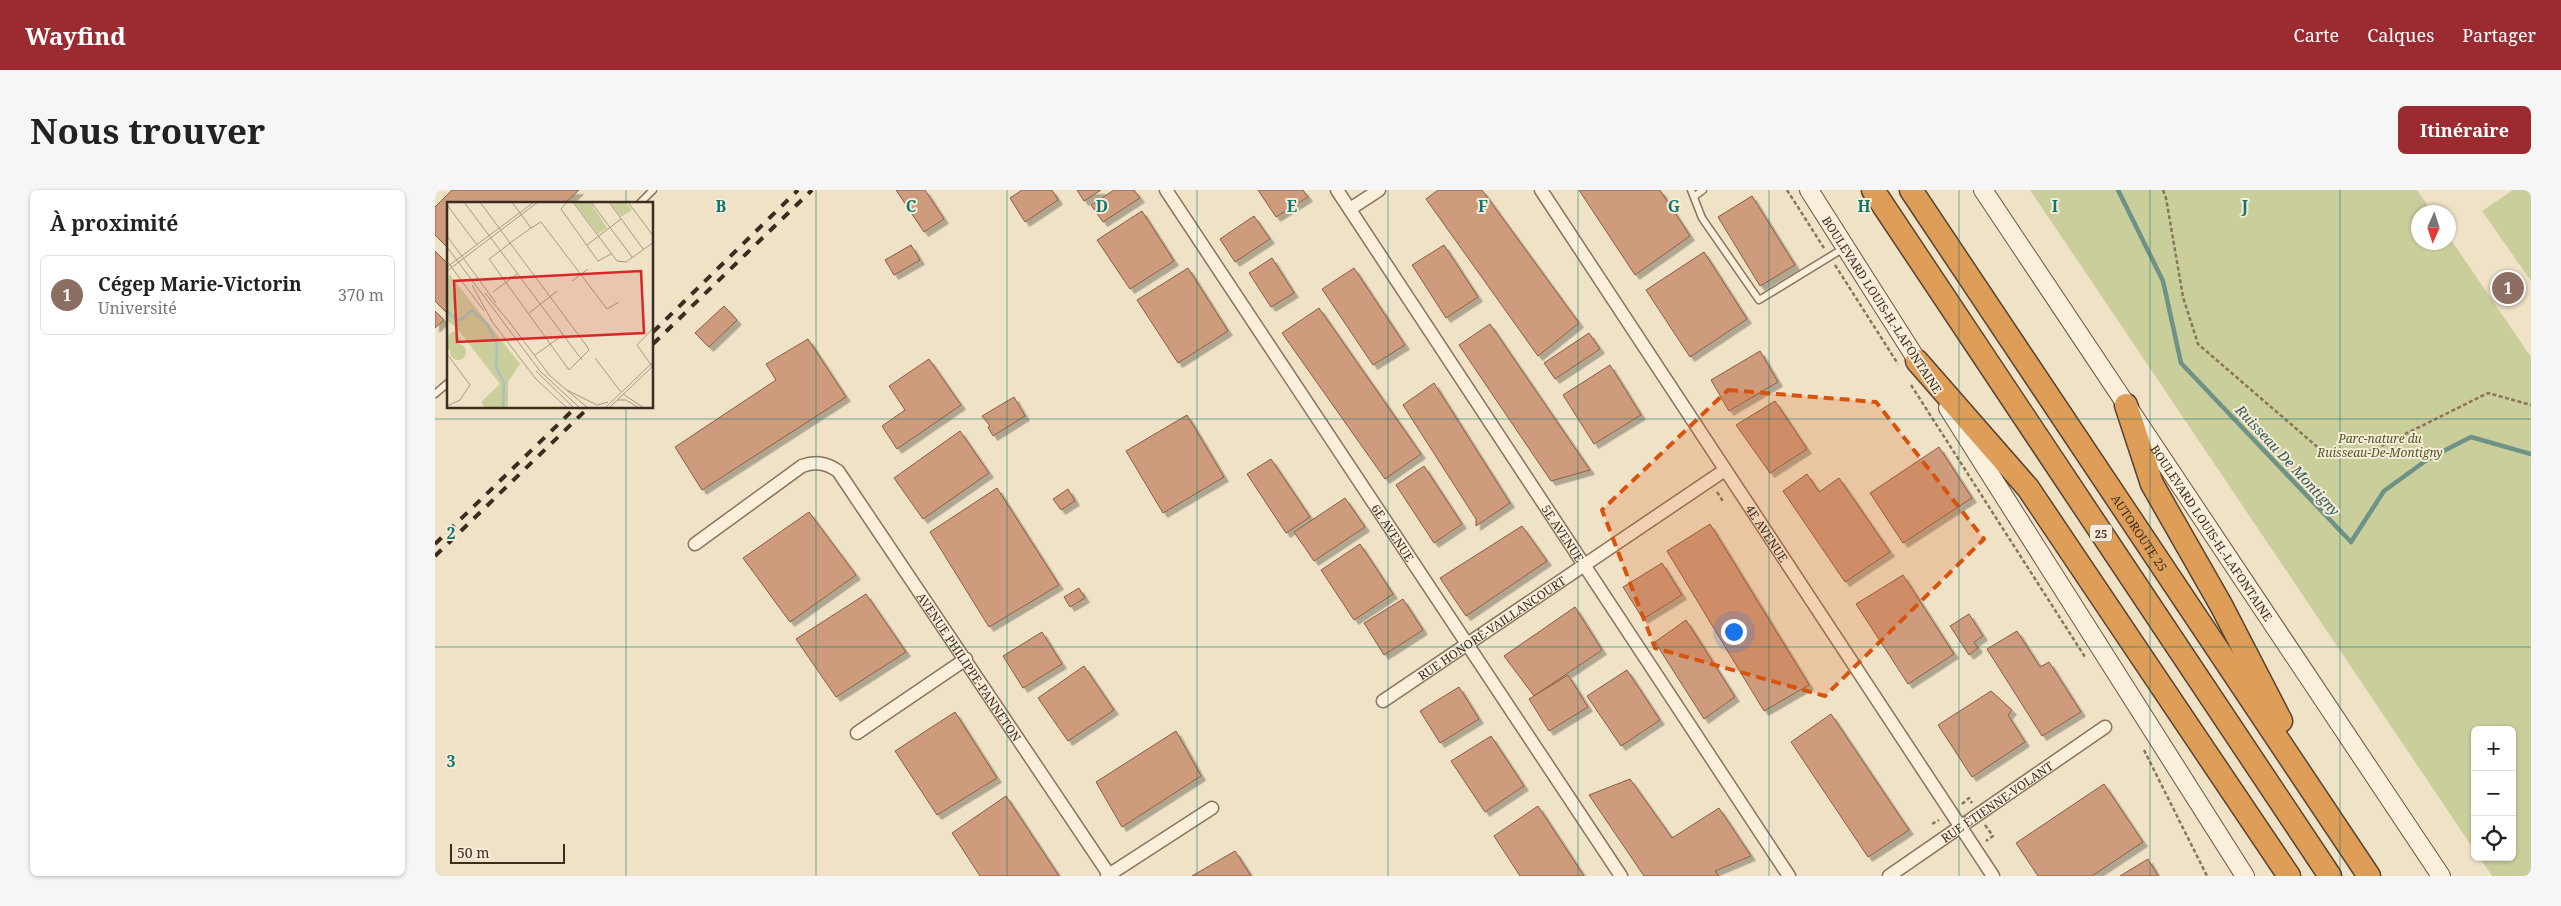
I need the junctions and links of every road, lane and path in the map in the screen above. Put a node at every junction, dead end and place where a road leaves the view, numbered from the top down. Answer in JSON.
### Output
{"nodes":[{"id":1,"x":653,"y":190,"type":"edge"},
{"id":2,"x":1166,"y":190,"type":"edge"},
{"id":3,"x":1337,"y":190,"type":"edge"},
{"id":4,"x":1379,"y":190,"type":"edge"},
{"id":5,"x":1541,"y":190,"type":"edge"},
{"id":6,"x":1703,"y":190,"type":"edge"},
{"id":7,"x":1787,"y":190,"type":"edge"},
{"id":8,"x":1809,"y":190,"type":"edge"},
{"id":9,"x":1873,"y":190,"type":"edge"},
{"id":10,"x":1911,"y":190,"type":"edge"},
{"id":11,"x":1983,"y":190,"type":"edge"},
{"id":12,"x":2163,"y":190,"type":"edge"},
{"id":13,"x":1693,"y":193,"type":"edge"},
{"id":14,"x":641,"y":202,"type":"edge"},
{"id":15,"x":1349,"y":209,"type":"junction"},
{"id":16,"x":1823,"y":246,"type":"dead end"},
{"id":17,"x":1845,"y":247,"type":"junction"},
{"id":18,"x":1836,"y":267,"type":"dead end"},
{"id":19,"x":1909,"y":364,"type":"junction"},
{"id":20,"x":1910,"y":383,"type":"dead end"},
{"id":21,"x":447,"y":384,"type":"edge"},
{"id":22,"x":435,"y":394,"type":"edge"},
{"id":23,"x":2126,"y":405,"type":"junction"},
{"id":24,"x":2531,"y":405,"type":"edge"},
{"id":25,"x":1725,"y":470,"type":"junction"},
{"id":26,"x":695,"y":544,"type":"dead end"},
{"id":27,"x":1585,"y":566,"type":"junction"},
{"id":28,"x":1467,"y":644,"type":"junction"},
{"id":29,"x":966,"y":659,"type":"junction"},
{"id":30,"x":2087,"y":661,"type":"dead end"},
{"id":31,"x":1383,"y":701,"type":"dead end"},
{"id":32,"x":2105,"y":728,"type":"dead end"},
{"id":33,"x":857,"y":733,"type":"dead end"},
{"id":34,"x":2143,"y":748,"type":"dead end"},
{"id":35,"x":1212,"y":808,"type":"dead end"},
{"id":36,"x":2333,"y":822,"type":"junction"},
{"id":37,"x":1960,"y":827,"type":"junction"},
{"id":38,"x":1109,"y":875,"type":"edge"},
{"id":39,"x":1621,"y":876,"type":"edge"},
{"id":40,"x":1789,"y":876,"type":"edge"},
{"id":41,"x":1889,"y":876,"type":"edge"},
{"id":42,"x":1993,"y":876,"type":"edge"},
{"id":43,"x":2207,"y":876,"type":"edge"},
{"id":44,"x":2245,"y":876,"type":"edge"},
{"id":45,"x":2289,"y":876,"type":"edge"},
{"id":46,"x":2330,"y":876,"type":"edge"},
{"id":47,"x":2369,"y":876,"type":"edge"},
{"id":48,"x":2441,"y":876,"type":"edge"}],
"edges":[{"from":1,"to":14,"type":"lane"},
{"from":2,"to":28,"type":"street","name":"6E AVENUE"},
{"from":3,"to":15,"type":"street","name":"5E AVENUE"},
{"from":4,"to":15,"type":"street"},
{"from":5,"to":25,"type":"street","name":"4E AVENUE"},
{"from":6,"to":13,"type":"lane"},
{"from":7,"to":16,"type":"path","name":"BOULEVARD LOUIS-H.-LAFONTAINE"},
{"from":8,"to":17,"type":"main road","name":"BOULEVARD LOUIS-H.-LAFONTAINE"},
{"from":9,"to":46,"type":"highway","number":"25"},
{"from":10,"to":36,"type":"highway","name":"AUTOROUTE 25","number":"25"},
{"from":11,"to":23,"type":"main road","name":"BOULEVARD LOUIS-H.-LAFONTAINE"},
{"from":12,"to":24,"type":"path"},
{"from":13,"to":17,"type":"lane"},
{"from":15,"to":27,"type":"street","name":"5E AVENUE"},
{"from":17,"to":19,"type":"main road","name":"BOULEVARD LOUIS-H.-LAFONTAINE"},
{"from":18,"to":19,"type":"path","name":"BOULEVARD LOUIS-H.-LAFONTAINE"},
{"from":19,"to":44,"type":"main road","name":"BOULEVARD LOUIS-H.-LAFONTAINE"},
{"from":19,"to":45,"type":"highway"},
{"from":20,"to":30,"type":"path","name":"BOULEVARD LOUIS-H.-LAFONTAINE"},
{"from":21,"to":22,"type":"lane"},
{"from":23,"to":36,"type":"highway"},
{"from":23,"to":48,"type":"main road","name":"BOULEVARD LOUIS-H.-LAFONTAINE"},
{"from":25,"to":27,"type":"street","name":"RUE HONORÉ-VAILLANCOURT"},
{"from":25,"to":37,"type":"street","name":"4E AVENUE"},
{"from":26,"to":29,"type":"street","name":"AVENUE PHILIPPE-PANNETON"},
{"from":27,"to":28,"type":"street","name":"RUE HONORÉ-VAILLANCOURT"},
{"from":27,"to":40,"type":"street","name":"5E AVENUE"},
{"from":28,"to":31,"type":"street","name":"RUE HONORÉ-VAILLANCOURT"},
{"from":28,"to":39,"type":"street","name":"6E AVENUE"},
{"from":29,"to":33,"type":"street"},
{"from":29,"to":38,"type":"street","name":"AVENUE PHILIPPE-PANNETON"},
{"from":32,"to":37,"type":"street","name":"RUE ÉTIENNE-VOLANT"},
{"from":34,"to":43,"type":"path"},
{"from":35,"to":38,"type":"street"},
{"from":36,"to":47,"type":"highway","name":"AUTOROUTE 25","number":"25"},
{"from":37,"to":41,"type":"street","name":"RUE ÉTIENNE-VOLANT"},
{"from":37,"to":42,"type":"street","name":"4E AVENUE"}]}
